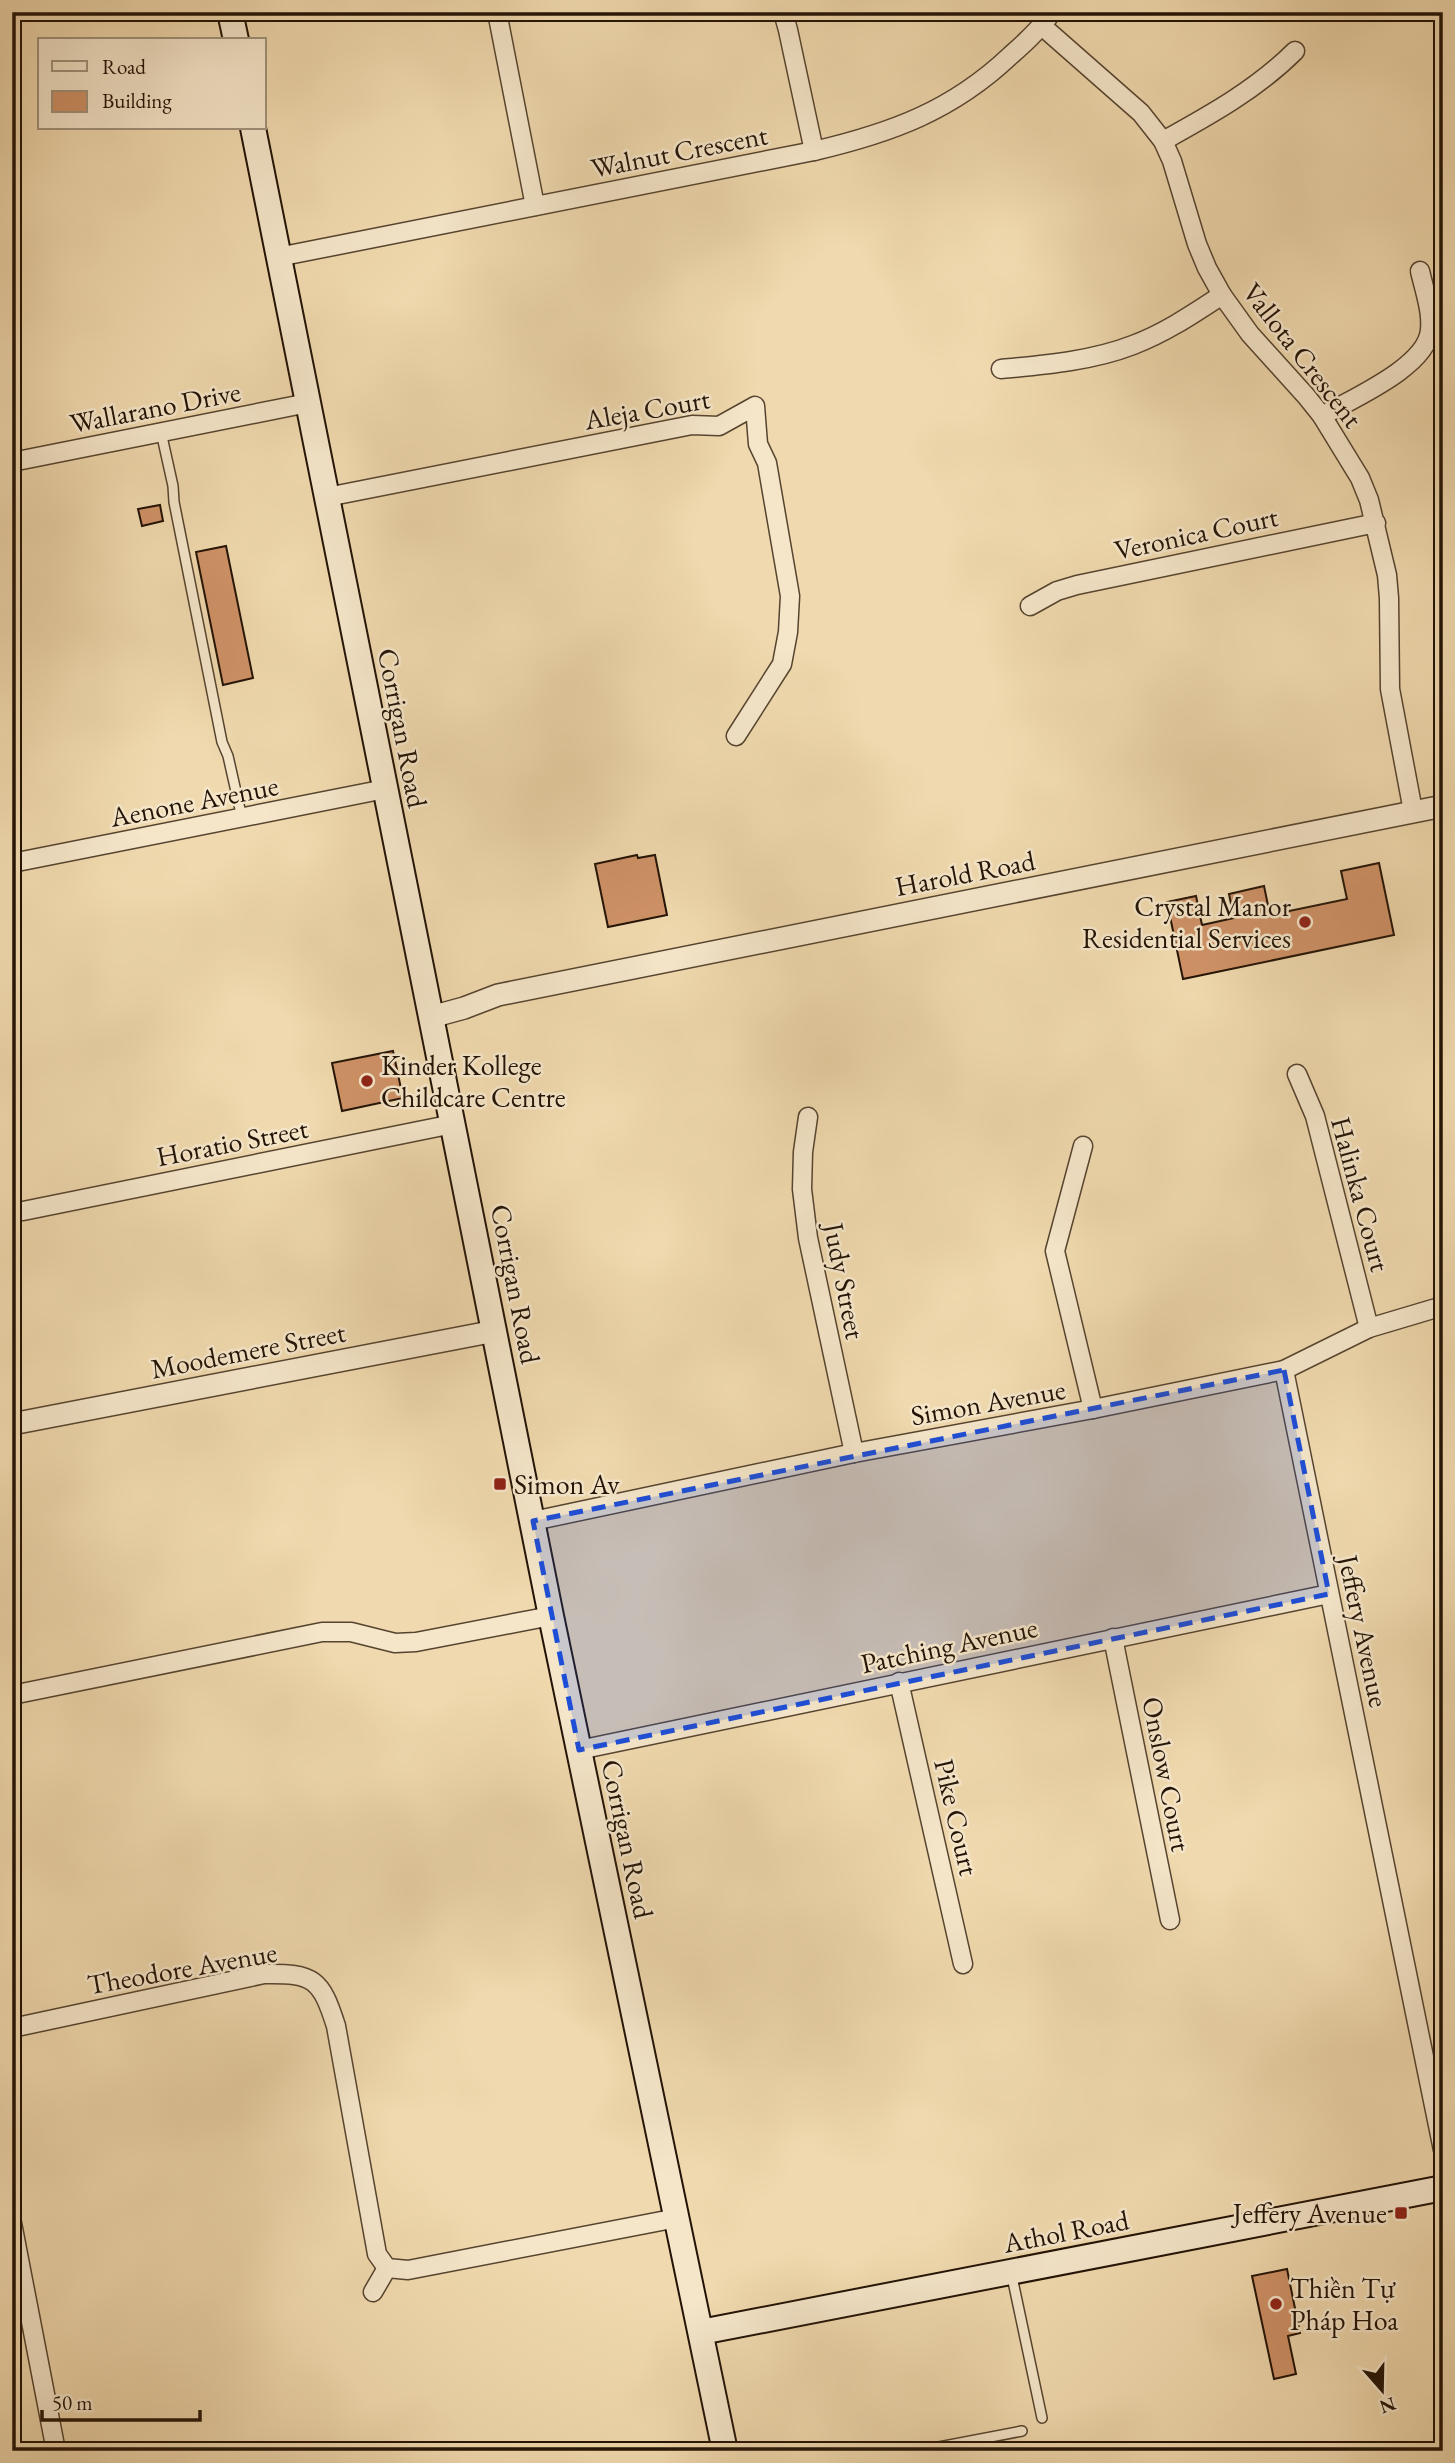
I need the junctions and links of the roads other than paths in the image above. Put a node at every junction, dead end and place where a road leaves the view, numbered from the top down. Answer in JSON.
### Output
{"nodes":[{"id":1,"x":230,"y":12,"type":"edge"},
{"id":2,"x":497,"y":12,"type":"edge"},
{"id":3,"x":783,"y":12,"type":"edge"},
{"id":4,"x":1047,"y":19,"type":"edge"},
{"id":5,"x":236,"y":38,"type":"edge"},
{"id":6,"x":1296,"y":51,"type":"dead end"},
{"id":7,"x":253,"y":130,"type":"edge"},
{"id":8,"x":1163,"y":141,"type":"junction"},
{"id":9,"x":814,"y":151,"type":"junction"},
{"id":10,"x":535,"y":206,"type":"junction"},
{"id":11,"x":278,"y":257,"type":"junction"},
{"id":12,"x":1420,"y":271,"type":"dead end"},
{"id":13,"x":1222,"y":295,"type":"junction"},
{"id":14,"x":1001,"y":369,"type":"dead end"},
{"id":15,"x":308,"y":403,"type":"junction"},
{"id":16,"x":1322,"y":416,"type":"junction"},
{"id":17,"x":161,"y":432,"type":"junction"},
{"id":18,"x":12,"y":462,"type":"edge"},
{"id":19,"x":327,"y":497,"type":"junction"},
{"id":20,"x":1376,"y":523,"type":"junction"},
{"id":21,"x":1030,"y":606,"type":"dead end"},
{"id":22,"x":736,"y":736,"type":"dead end"},
{"id":23,"x":385,"y":789,"type":"junction"},
{"id":24,"x":1443,"y":806,"type":"edge"},
{"id":25,"x":1413,"y":811,"type":"junction"},
{"id":26,"x":242,"y":818,"type":"junction"},
{"id":27,"x":12,"y":863,"type":"edge"},
{"id":28,"x":429,"y":1009,"type":"junction"},
{"id":29,"x":1297,"y":1074,"type":"dead end"},
{"id":30,"x":808,"y":1117,"type":"dead end"},
{"id":31,"x":453,"y":1124,"type":"junction"},
{"id":32,"x":1083,"y":1146,"type":"dead end"},
{"id":33,"x":23,"y":1211,"type":"dead end"},
{"id":34,"x":1443,"y":1306,"type":"edge"},
{"id":35,"x":1369,"y":1328,"type":"junction"},
{"id":36,"x":495,"y":1331,"type":"junction"},
{"id":37,"x":1284,"y":1370,"type":"junction"},
{"id":38,"x":1093,"y":1409,"type":"junction"},
{"id":39,"x":12,"y":1424,"type":"edge"},
{"id":40,"x":854,"y":1453,"type":"junction"},
{"id":41,"x":533,"y":1521,"type":"junction"},
{"id":42,"x":1329,"y":1594,"type":"junction"},
{"id":43,"x":551,"y":1616,"type":"junction"},
{"id":44,"x":1113,"y":1639,"type":"junction"},
{"id":45,"x":900,"y":1682,"type":"junction"},
{"id":46,"x":12,"y":1695,"type":"edge"},
{"id":47,"x":579,"y":1750,"type":"junction"},
{"id":48,"x":1170,"y":1920,"type":"dead end"},
{"id":49,"x":963,"y":1964,"type":"dead end"},
{"id":50,"x":12,"y":2028,"type":"edge"},
{"id":51,"x":1443,"y":2150,"type":"edge"},
{"id":52,"x":1443,"y":2188,"type":"edge"},
{"id":53,"x":677,"y":2218,"type":"junction"},
{"id":54,"x":12,"y":2223,"type":"edge"},
{"id":55,"x":387,"y":2268,"type":"junction"},
{"id":56,"x":1011,"y":2272,"type":"junction"},
{"id":57,"x":373,"y":2292,"type":"dead end"},
{"id":58,"x":701,"y":2332,"type":"junction"},
{"id":59,"x":1042,"y":2418,"type":"dead end"},
{"id":60,"x":1021,"y":2431,"type":"dead end"},
{"id":61,"x":56,"y":2451,"type":"edge"},
{"id":62,"x":725,"y":2451,"type":"edge"},
{"id":63,"x":918,"y":2451,"type":"edge"}],
"edges":[{"from":1,"to":5,"type":"main road"},
{"from":2,"to":10,"type":"street"},
{"from":3,"to":9,"type":"street"},
{"from":4,"to":8,"type":"street","name":"Vallota Crescent"},
{"from":4,"to":9,"type":"street","name":"Walnut Crescent"},
{"from":6,"to":8,"type":"street"},
{"from":7,"to":11,"type":"main road","name":"Corrigan Road"},
{"from":8,"to":13,"type":"street","name":"Vallota Crescent"},
{"from":9,"to":10,"type":"street","name":"Walnut Crescent"},
{"from":10,"to":11,"type":"street","name":"Walnut Crescent"},
{"from":11,"to":15,"type":"main road","name":"Corrigan Road"},
{"from":12,"to":16,"type":"street"},
{"from":13,"to":14,"type":"street"},
{"from":13,"to":16,"type":"street","name":"Vallota Crescent"},
{"from":15,"to":17,"type":"street","name":"Wallarano Drive"},
{"from":15,"to":19,"type":"main road","name":"Corrigan Road"},
{"from":16,"to":20,"type":"street","name":"Vallota Crescent"},
{"from":17,"to":18,"type":"street","name":"Wallarano Drive"},
{"from":17,"to":26,"type":"lane"},
{"from":19,"to":22,"type":"street","name":"Aleja Court"},
{"from":19,"to":23,"type":"main road","name":"Corrigan Road"},
{"from":20,"to":21,"type":"street","name":"Veronica Court"},
{"from":20,"to":25,"type":"street","name":"Vallota Crescent"},
{"from":23,"to":26,"type":"street","name":"Aenone Avenue"},
{"from":23,"to":28,"type":"main road","name":"Corrigan Road"},
{"from":24,"to":25,"type":"street","name":"Harold Road"},
{"from":25,"to":28,"type":"street","name":"Harold Road"},
{"from":26,"to":27,"type":"street","name":"Aenone Avenue"},
{"from":28,"to":31,"type":"main road","name":"Corrigan Road"},
{"from":29,"to":35,"type":"street","name":"Halinka Court"},
{"from":30,"to":40,"type":"street","name":"Judy Street"},
{"from":31,"to":33,"type":"street","name":"Horatio Street"},
{"from":31,"to":36,"type":"main road","name":"Corrigan Road"},
{"from":32,"to":38,"type":"street"},
{"from":34,"to":35,"type":"street","name":"Simon Avenue"},
{"from":35,"to":37,"type":"street","name":"Simon Avenue"},
{"from":36,"to":39,"type":"street","name":"Moodemere Street"},
{"from":36,"to":41,"type":"main road","name":"Corrigan Road"},
{"from":37,"to":38,"type":"street","name":"Simon Avenue"},
{"from":37,"to":42,"type":"street","name":"Jeffery Avenue"},
{"from":38,"to":40,"type":"street","name":"Simon Avenue"},
{"from":40,"to":41,"type":"street","name":"Simon Avenue"},
{"from":41,"to":43,"type":"main road","name":"Corrigan Road"},
{"from":42,"to":44,"type":"street","name":"Patching Avenue"},
{"from":42,"to":51,"type":"street","name":"Jeffery Avenue"},
{"from":43,"to":46,"type":"street"},
{"from":43,"to":47,"type":"main road","name":"Corrigan Road"},
{"from":44,"to":45,"type":"street","name":"Patching Avenue"},
{"from":44,"to":48,"type":"street","name":"Onslow Court"},
{"from":45,"to":47,"type":"street","name":"Patching Avenue"},
{"from":45,"to":49,"type":"street","name":"Pike Court"},
{"from":47,"to":53,"type":"main road","name":"Corrigan Road"},
{"from":50,"to":55,"type":"street","name":"Theodore Avenue"},
{"from":52,"to":56,"type":"main road","name":"Athol Road"},
{"from":53,"to":55,"type":"street"},
{"from":53,"to":58,"type":"main road","name":"Corrigan Road"},
{"from":54,"to":61,"type":"street"},
{"from":55,"to":57,"type":"street"},
{"from":56,"to":58,"type":"main road","name":"Athol Road"},
{"from":56,"to":59,"type":"lane"},
{"from":58,"to":62,"type":"main road","name":"Corrigan Road"},
{"from":60,"to":63,"type":"lane"}]}
